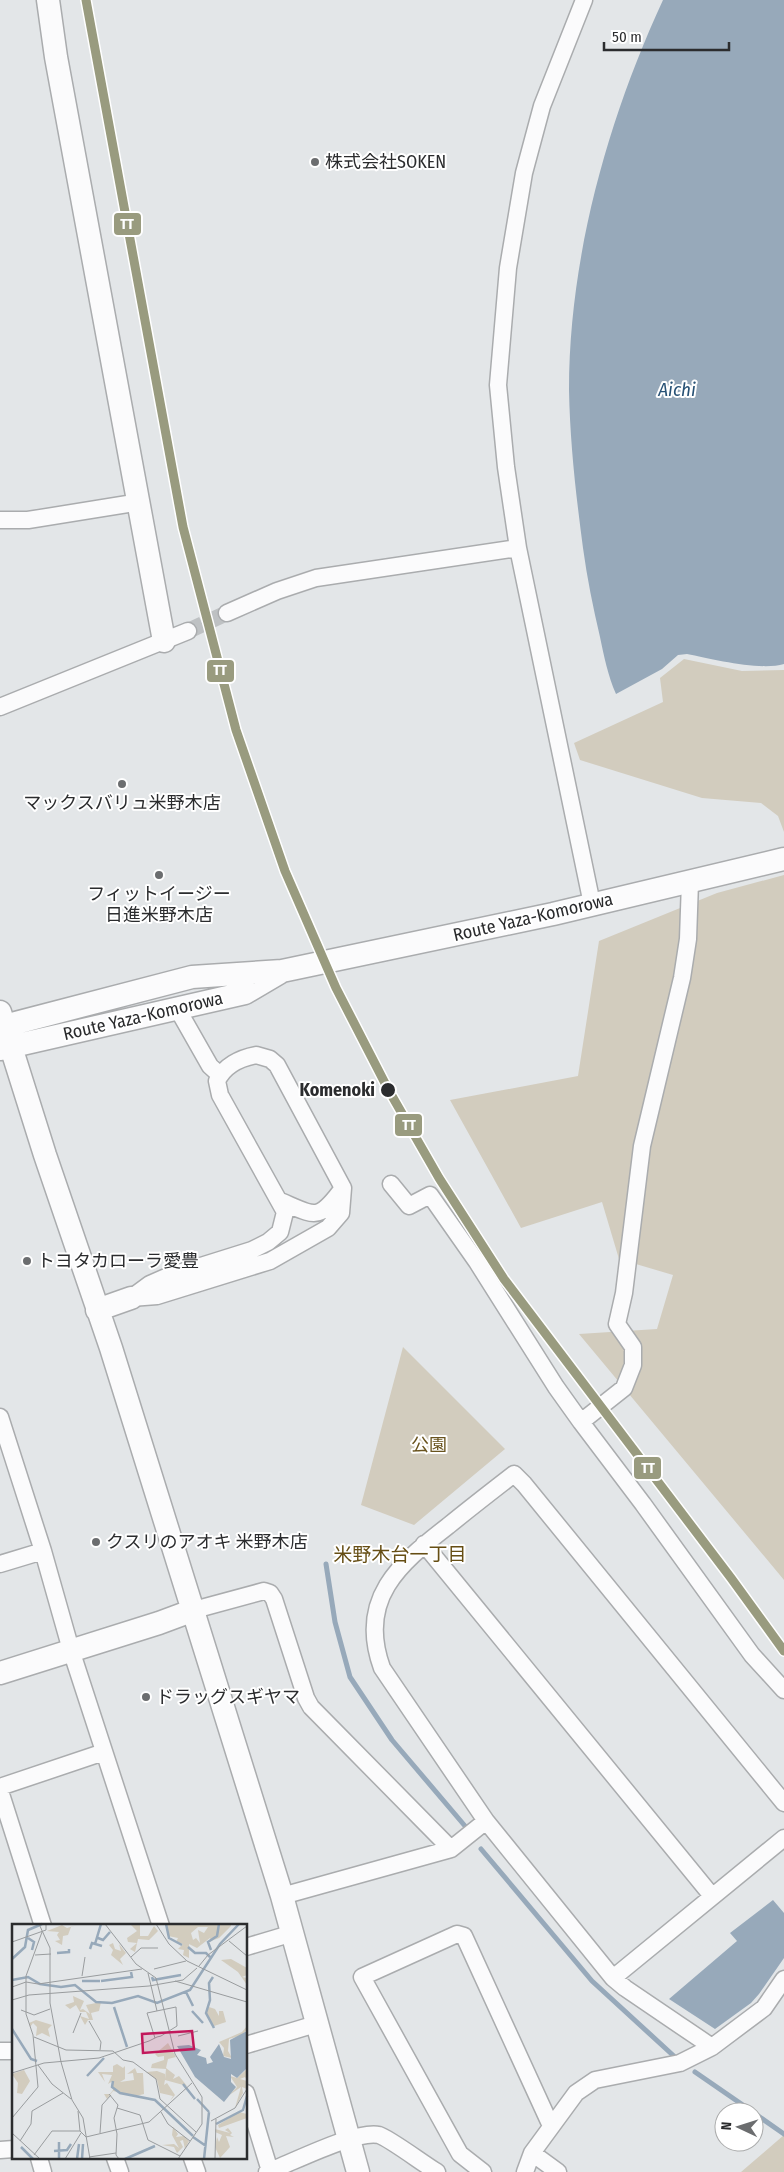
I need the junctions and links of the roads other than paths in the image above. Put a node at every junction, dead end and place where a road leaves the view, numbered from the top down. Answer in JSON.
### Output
{"nodes":[{"id":1,"x":48,"y":0,"type":"edge"},
{"id":2,"x":584,"y":0,"type":"edge"},
{"id":3,"x":140,"y":502,"type":"junction"},
{"id":4,"x":0,"y":520,"type":"edge"},
{"id":5,"x":518,"y":548,"type":"junction"},
{"id":6,"x":227,"y":613,"type":"tunnel mouth"},
{"id":7,"x":188,"y":631,"type":"tunnel mouth"},
{"id":8,"x":164,"y":641,"type":"junction"},
{"id":9,"x":0,"y":707,"type":"edge"},
{"id":10,"x":784,"y":859,"type":"edge"},
{"id":11,"x":690,"y":882,"type":"junction"},
{"id":12,"x":592,"y":904,"type":"junction"},
{"id":13,"x":282,"y":971,"type":"junction"},
{"id":14,"x":177,"y":1008,"type":"junction"},
{"id":15,"x":3,"y":1032,"type":"edge"},
{"id":16,"x":220,"y":1075,"type":"junction"},
{"id":17,"x":391,"y":1184,"type":"dead end"},
{"id":18,"x":343,"y":1188,"type":"junction"},
{"id":19,"x":280,"y":1201,"type":"junction"},
{"id":20,"x":131,"y":1298,"type":"junction"},
{"id":21,"x":98,"y":1310,"type":"junction"},
{"id":22,"x":0,"y":1418,"type":"edge"},
{"id":23,"x":581,"y":1422,"type":"junction"},
{"id":24,"x":424,"y":1544,"type":"junction"},
{"id":25,"x":43,"y":1551,"type":"junction"},
{"id":26,"x":0,"y":1564,"type":"edge"},
{"id":27,"x":194,"y":1610,"type":"junction"},
{"id":28,"x":71,"y":1650,"type":"junction"},
{"id":29,"x":0,"y":1673,"type":"edge"},
{"id":30,"x":784,"y":1690,"type":"edge"},
{"id":31,"x":104,"y":1752,"type":"junction"},
{"id":32,"x":0,"y":1787,"type":"edge"},
{"id":33,"x":0,"y":1791,"type":"edge"},
{"id":34,"x":784,"y":1803,"type":"edge"},
{"id":35,"x":486,"y":1821,"type":"junction"},
{"id":36,"x":784,"y":1838,"type":"edge"},
{"id":37,"x":451,"y":1849,"type":"junction"},
{"id":38,"x":282,"y":1896,"type":"junction"},
{"id":39,"x":712,"y":1896,"type":"junction"},
{"id":40,"x":42,"y":1924,"type":"edge"},
{"id":41,"x":160,"y":1924,"type":"edge"},
{"id":42,"x":293,"y":1933,"type":"junction"},
{"id":43,"x":248,"y":1946,"type":"edge"},
{"id":44,"x":613,"y":1978,"type":"junction"},
{"id":45,"x":784,"y":1979,"type":"edge"},
{"id":46,"x":316,"y":2024,"type":"junction"},
{"id":47,"x":248,"y":2044,"type":"edge"},
{"id":48,"x":712,"y":2047,"type":"junction"},
{"id":49,"x":248,"y":2100,"type":"edge"},
{"id":50,"x":552,"y":2126,"type":"junction"},
{"id":51,"x":349,"y":2139,"type":"junction"},
{"id":52,"x":532,"y":2154,"type":"junction"},
{"id":53,"x":116,"y":2160,"type":"edge"},
{"id":54,"x":193,"y":2160,"type":"edge"},
{"id":55,"x":268,"y":2171,"type":"edge"},
{"id":56,"x":120,"y":2172,"type":"edge"},
{"id":57,"x":197,"y":2172,"type":"edge"},
{"id":58,"x":358,"y":2172,"type":"edge"},
{"id":59,"x":437,"y":2172,"type":"edge"},
{"id":60,"x":483,"y":2172,"type":"edge"},
{"id":61,"x":525,"y":2172,"type":"edge"},
{"id":62,"x":558,"y":2172,"type":"edge"}],
"edges":[{"from":1,"to":3,"type":"street"},
{"from":2,"to":5,"type":"street"},
{"from":3,"to":4,"type":"street"},
{"from":3,"to":8,"type":"street"},
{"from":5,"to":6,"type":"street"},
{"from":5,"to":12,"type":"street"},
{"from":7,"to":8,"type":"street"},
{"from":8,"to":9,"type":"street"},
{"from":10,"to":11,"type":"street","name":"Route Yaza-Komorowa"},
{"from":11,"to":12,"type":"street","name":"Route Yaza-Komorowa"},
{"from":11,"to":23,"type":"street"},
{"from":12,"to":13,"type":"street","name":"Route Yaza-Komorowa"},
{"from":13,"to":14,"type":"street","name":"Route Yaza-Komorowa"},
{"from":13,"to":15,"type":"street","name":"Route Yaza-Komorowa"},
{"from":14,"to":15,"type":"street","name":"Route Yaza-Komorowa"},
{"from":14,"to":16,"type":"street"},
{"from":15,"to":21,"type":"street"},
{"from":16,"to":18,"type":"street"},
{"from":16,"to":19,"type":"street"},
{"from":17,"to":23,"type":"street"},
{"from":18,"to":19,"type":"street"},
{"from":18,"to":20,"type":"street"},
{"from":19,"to":20,"type":"street"},
{"from":20,"to":21,"type":"street"},
{"from":21,"to":27,"type":"street"},
{"from":22,"to":25,"type":"street"},
{"from":23,"to":30,"type":"street"},
{"from":24,"to":34,"type":"street"},
{"from":24,"to":35,"type":"street"},
{"from":24,"to":39,"type":"street"},
{"from":25,"to":26,"type":"street"},
{"from":25,"to":28,"type":"street"},
{"from":27,"to":28,"type":"street"},
{"from":27,"to":37,"type":"street"},
{"from":27,"to":38,"type":"street"},
{"from":28,"to":29,"type":"street"},
{"from":28,"to":31,"type":"street"},
{"from":31,"to":32,"type":"street"},
{"from":31,"to":41,"type":"street"},
{"from":33,"to":40,"type":"street"},
{"from":35,"to":37,"type":"street"},
{"from":35,"to":44,"type":"street"},
{"from":36,"to":39,"type":"street"},
{"from":37,"to":38,"type":"street"},
{"from":38,"to":42,"type":"street"},
{"from":39,"to":44,"type":"street"},
{"from":42,"to":43,"type":"street"},
{"from":42,"to":46,"type":"street"},
{"from":44,"to":48,"type":"street"},
{"from":45,"to":48,"type":"street"},
{"from":46,"to":47,"type":"street"},
{"from":46,"to":51,"type":"street"},
{"from":48,"to":50,"type":"street"},
{"from":49,"to":55,"type":"street"},
{"from":50,"to":52,"type":"street"},
{"from":50,"to":60,"type":"street"},
{"from":51,"to":55,"type":"street"},
{"from":51,"to":58,"type":"street"},
{"from":51,"to":59,"type":"street"},
{"from":52,"to":61,"type":"street"},
{"from":52,"to":62,"type":"street"},
{"from":53,"to":56,"type":"street"},
{"from":54,"to":57,"type":"street"}]}
